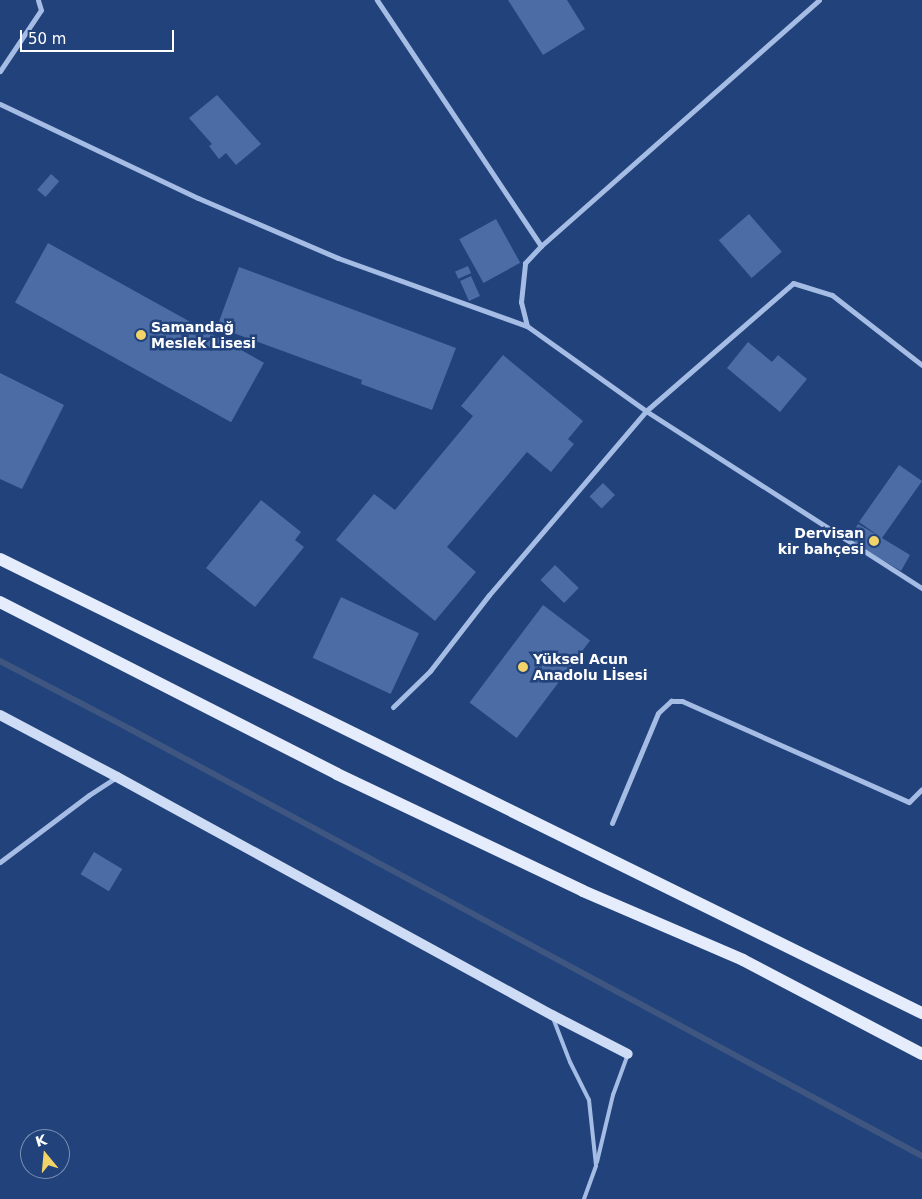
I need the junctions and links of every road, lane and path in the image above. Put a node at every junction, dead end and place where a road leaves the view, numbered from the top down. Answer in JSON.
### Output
{"nodes":[{"id":1,"x":38,"y":0,"type":"edge"},
{"id":2,"x":377,"y":0,"type":"edge"},
{"id":3,"x":819,"y":0,"type":"edge"},
{"id":4,"x":0,"y":71,"type":"edge"},
{"id":5,"x":0,"y":104,"type":"edge"},
{"id":6,"x":541,"y":246,"type":"junction"},
{"id":7,"x":527,"y":326,"type":"junction"},
{"id":8,"x":922,"y":365,"type":"edge"},
{"id":9,"x":646,"y":411,"type":"junction"},
{"id":10,"x":0,"y":559,"type":"edge"},
{"id":11,"x":922,"y":588,"type":"edge"},
{"id":12,"x":0,"y":602,"type":"edge"},
{"id":13,"x":393,"y":707,"type":"dead end"},
{"id":14,"x":0,"y":715,"type":"edge"},
{"id":15,"x":118,"y":777,"type":"junction"},
{"id":16,"x":922,"y":789,"type":"edge"},
{"id":17,"x":612,"y":823,"type":"dead end"},
{"id":18,"x":0,"y":862,"type":"edge"},
{"id":19,"x":922,"y":1013,"type":"edge"},
{"id":20,"x":552,"y":1016,"type":"junction"},
{"id":21,"x":628,"y":1054,"type":"joint"},
{"id":22,"x":922,"y":1054,"type":"edge"},
{"id":23,"x":596,"y":1166,"type":"junction"},
{"id":24,"x":584,"y":1199,"type":"edge"}],
"edges":[{"from":1,"to":4,"type":"street"},
{"from":2,"to":6,"type":"street"},
{"from":3,"to":6,"type":"street"},
{"from":5,"to":7,"type":"street"},
{"from":6,"to":7,"type":"street"},
{"from":7,"to":9,"type":"street"},
{"from":8,"to":9,"type":"street"},
{"from":9,"to":11,"type":"street"},
{"from":9,"to":13,"type":"street"},
{"from":10,"to":19,"type":"main road"},
{"from":12,"to":22,"type":"main road"},
{"from":14,"to":15,"type":"street"},
{"from":15,"to":18,"type":"street"},
{"from":15,"to":20,"type":"street"},
{"from":16,"to":17,"type":"street"},
{"from":20,"to":21,"type":"street"},
{"from":20,"to":23,"type":"lane"},
{"from":21,"to":23,"type":"lane"},
{"from":23,"to":24,"type":"lane"}]}
